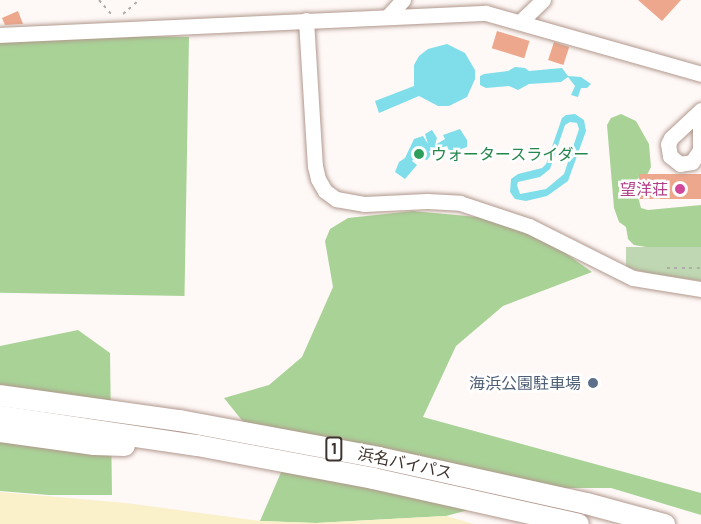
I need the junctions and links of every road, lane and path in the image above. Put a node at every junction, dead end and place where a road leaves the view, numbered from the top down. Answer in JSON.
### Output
{"nodes":[{"id":1,"x":99,"y":0,"type":"edge"},
{"id":2,"x":139,"y":0,"type":"edge"},
{"id":3,"x":404,"y":0,"type":"edge"},
{"id":4,"x":477,"y":0,"type":"edge"},
{"id":5,"x":543,"y":0,"type":"edge"},
{"id":6,"x":486,"y":13,"type":"junction"},
{"id":7,"x":388,"y":16,"type":"junction"},
{"id":8,"x":306,"y":20,"type":"junction"},
{"id":9,"x":520,"y":22,"type":"junction"},
{"id":10,"x":0,"y":35,"type":"edge"},
{"id":11,"x":701,"y":74,"type":"edge"},
{"id":12,"x":701,"y":289,"type":"edge"},
{"id":13,"x":0,"y":382,"type":"edge"},
{"id":14,"x":0,"y":395,"type":"edge"},
{"id":15,"x":0,"y":416,"type":"edge"},
{"id":16,"x":178,"y":420,"type":"junction"},
{"id":17,"x":0,"y":431,"type":"edge"},
{"id":18,"x":197,"y":445,"type":"junction"},
{"id":19,"x":578,"y":524,"type":"edge"},
{"id":20,"x":664,"y":524,"type":"edge"}],
"edges":[{"from":1,"to":2,"type":"path"},
{"from":3,"to":7,"type":"street"},
{"from":4,"to":6,"type":"street"},
{"from":5,"to":9,"type":"street"},
{"from":6,"to":7,"type":"street"},
{"from":6,"to":9,"type":"street"},
{"from":7,"to":8,"type":"street"},
{"from":8,"to":10,"type":"street"},
{"from":8,"to":12,"type":"street"},
{"from":9,"to":11,"type":"street"},
{"from":13,"to":16,"type":"highway"},
{"from":14,"to":16,"type":"highway","name":"浜名バイパス","number":"1"},
{"from":15,"to":18,"type":"highway","name":"浜名バイパス","number":"1"},
{"from":16,"to":20,"type":"highway","name":"浜名バイパス","number":"1"},
{"from":17,"to":18,"type":"highway"},
{"from":18,"to":19,"type":"highway","name":"浜名バイパス","number":"1"}]}
